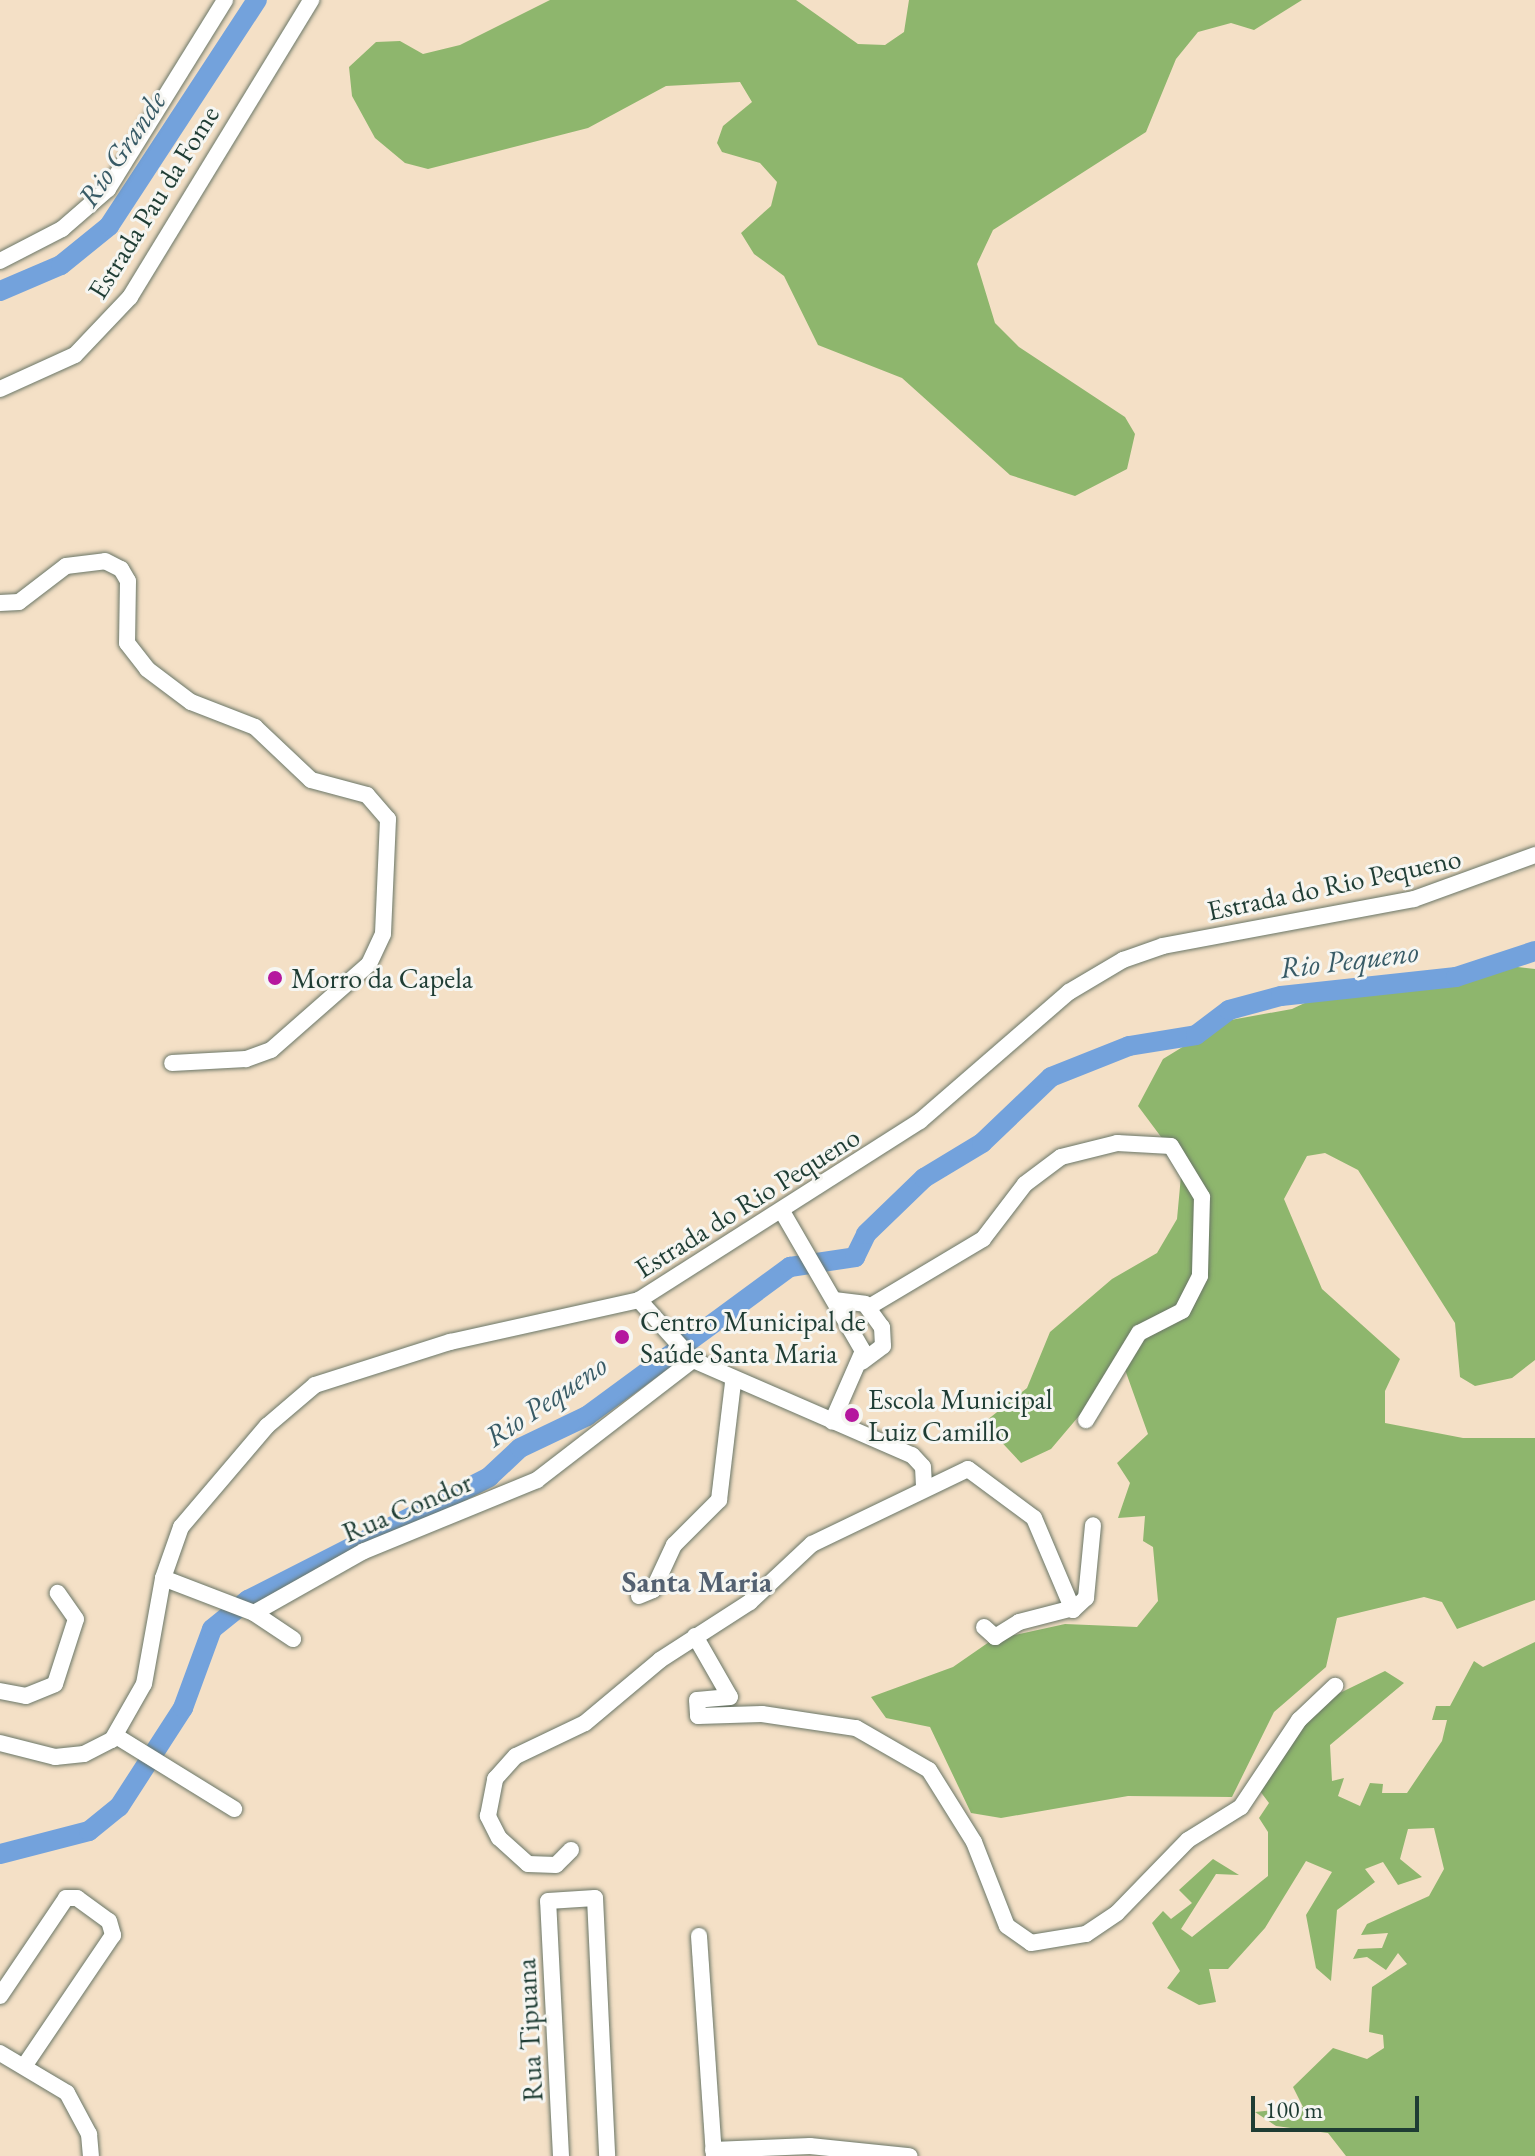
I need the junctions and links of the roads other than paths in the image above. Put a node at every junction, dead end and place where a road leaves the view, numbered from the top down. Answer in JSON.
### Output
{"nodes":[{"id":1,"x":225,"y":0,"type":"edge"},
{"id":2,"x":311,"y":0,"type":"edge"},
{"id":3,"x":0,"y":261,"type":"edge"},
{"id":4,"x":0,"y":389,"type":"edge"},
{"id":5,"x":0,"y":603,"type":"edge"},
{"id":6,"x":1535,"y":855,"type":"edge"},
{"id":7,"x":172,"y":1063,"type":"dead end"},
{"id":8,"x":783,"y":1213,"type":"junction"},
{"id":9,"x":639,"y":1300,"type":"junction"},
{"id":10,"x":834,"y":1300,"type":"junction"},
{"id":11,"x":869,"y":1307,"type":"junction"},
{"id":12,"x":689,"y":1357,"type":"junction"},
{"id":13,"x":862,"y":1362,"type":"junction"},
{"id":14,"x":733,"y":1382,"type":"junction"},
{"id":15,"x":1086,"y":1420,"type":"dead end"},
{"id":16,"x":832,"y":1422,"type":"junction"},
{"id":17,"x":924,"y":1485,"type":"junction"},
{"id":18,"x":1093,"y":1525,"type":"dead end"},
{"id":19,"x":163,"y":1578,"type":"junction"},
{"id":20,"x":58,"y":1593,"type":"dead end"},
{"id":21,"x":639,"y":1596,"type":"dead end"},
{"id":22,"x":1069,"y":1609,"type":"junction"},
{"id":23,"x":251,"y":1612,"type":"junction"},
{"id":24,"x":984,"y":1627,"type":"dead end"},
{"id":25,"x":695,"y":1636,"type":"junction"},
{"id":26,"x":293,"y":1639,"type":"dead end"},
{"id":27,"x":1335,"y":1686,"type":"dead end"},
{"id":28,"x":0,"y":1691,"type":"edge"},
{"id":29,"x":116,"y":1736,"type":"junction"},
{"id":30,"x":0,"y":1743,"type":"edge"},
{"id":31,"x":234,"y":1809,"type":"dead end"},
{"id":32,"x":571,"y":1850,"type":"dead end"},
{"id":33,"x":699,"y":1936,"type":"dead end"},
{"id":34,"x":0,"y":1996,"type":"edge"},
{"id":35,"x":0,"y":2053,"type":"edge"},
{"id":36,"x":25,"y":2065,"type":"junction"},
{"id":37,"x":714,"y":2153,"type":"edge"},
{"id":38,"x":91,"y":2156,"type":"edge"},
{"id":39,"x":561,"y":2156,"type":"edge"},
{"id":40,"x":607,"y":2156,"type":"edge"},
{"id":41,"x":909,"y":2156,"type":"edge"}],
"edges":[{"from":1,"to":3,"type":"street"},
{"from":2,"to":4,"type":"street","name":"Estrada Pau da Fome"},
{"from":5,"to":7,"type":"street"},
{"from":6,"to":8,"type":"street","name":"Estrada do Rio Pequeno"},
{"from":8,"to":9,"type":"street","name":"Estrada do Rio Pequeno"},
{"from":8,"to":10,"type":"street"},
{"from":9,"to":12,"type":"street"},
{"from":9,"to":19,"type":"street","name":"Estrada do Rio Pequeno"},
{"from":10,"to":11,"type":"street"},
{"from":10,"to":13,"type":"street"},
{"from":11,"to":13,"type":"street"},
{"from":11,"to":15,"type":"street"},
{"from":12,"to":14,"type":"street"},
{"from":12,"to":23,"type":"street","name":"Rua Condor"},
{"from":13,"to":16,"type":"street"},
{"from":14,"to":16,"type":"street"},
{"from":14,"to":21,"type":"street"},
{"from":16,"to":17,"type":"street"},
{"from":17,"to":22,"type":"street"},
{"from":17,"to":25,"type":"street"},
{"from":18,"to":22,"type":"street"},
{"from":19,"to":23,"type":"street"},
{"from":19,"to":29,"type":"street","name":"Estrada do Rio Pequeno"},
{"from":20,"to":28,"type":"street"},
{"from":22,"to":24,"type":"street"},
{"from":23,"to":26,"type":"street"},
{"from":25,"to":27,"type":"street"},
{"from":25,"to":32,"type":"street"},
{"from":29,"to":30,"type":"street"},
{"from":29,"to":31,"type":"street"},
{"from":33,"to":37,"type":"street"},
{"from":34,"to":36,"type":"street"},
{"from":35,"to":36,"type":"street"},
{"from":36,"to":38,"type":"street"},
{"from":37,"to":41,"type":"street"},
{"from":39,"to":40,"type":"street","name":"Rua Tipuana"}]}
